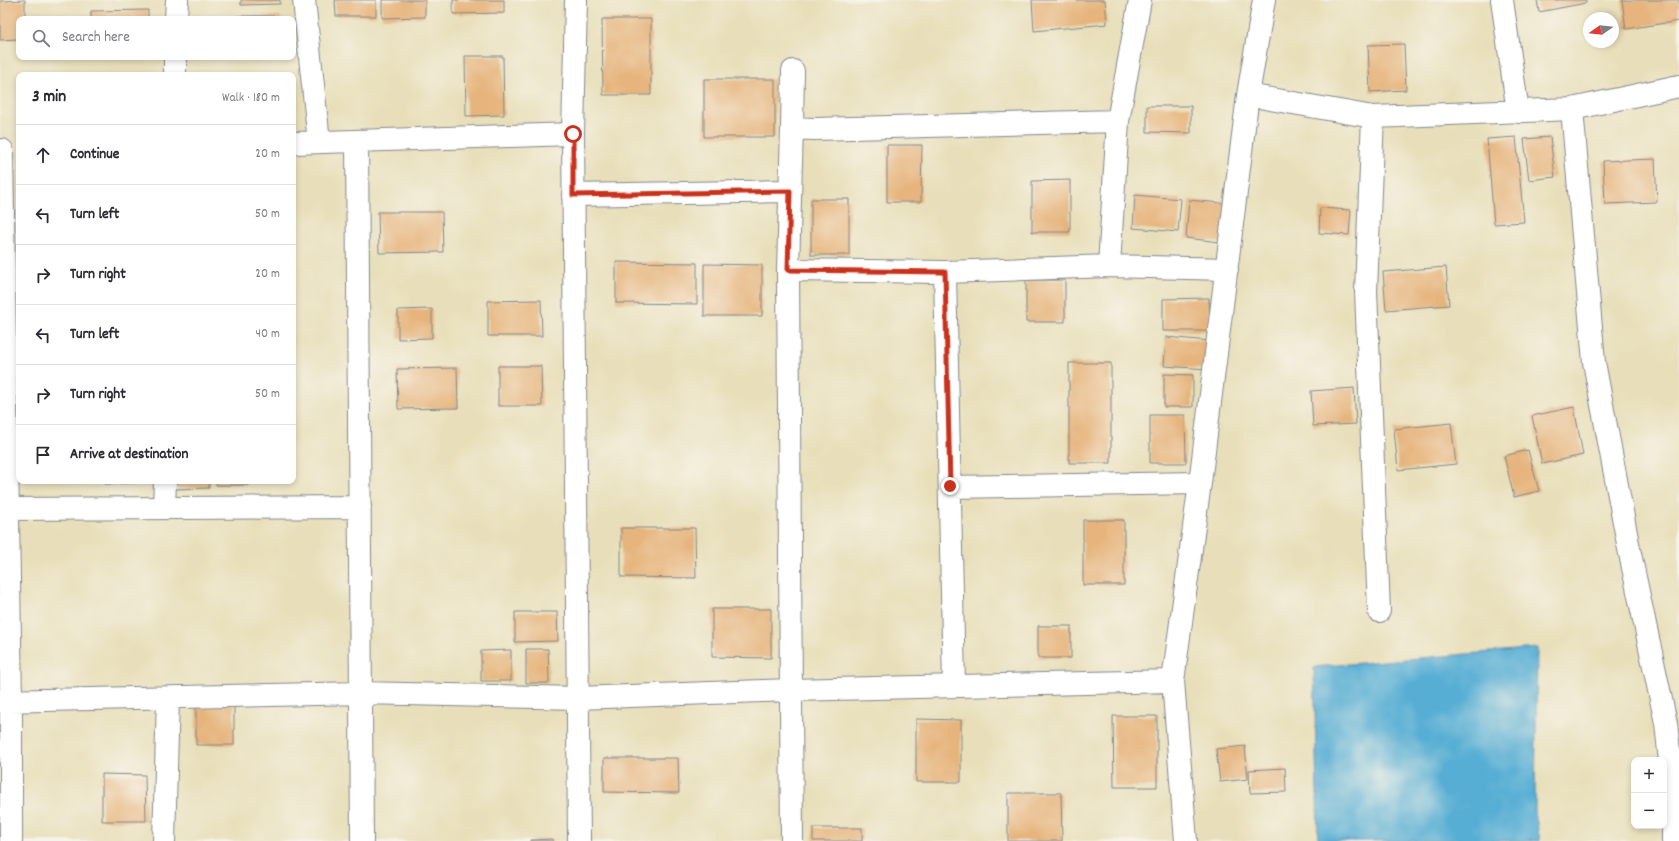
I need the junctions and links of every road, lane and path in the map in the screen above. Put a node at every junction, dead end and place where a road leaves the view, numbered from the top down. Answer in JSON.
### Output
{"nodes":[{"id":1,"x":177,"y":0,"type":"edge"},
{"id":2,"x":304,"y":0,"type":"edge"},
{"id":3,"x":580,"y":0,"type":"edge"},
{"id":4,"x":1140,"y":0,"type":"edge"},
{"id":5,"x":1264,"y":0,"type":"edge"},
{"id":6,"x":1502,"y":0,"type":"edge"},
{"id":7,"x":176,"y":16,"type":"edge"},
{"id":8,"x":175,"y":60,"type":"edge"},
{"id":9,"x":793,"y":71,"type":"dead end"},
{"id":10,"x":175,"y":72,"type":"edge"},
{"id":11,"x":1679,"y":86,"type":"edge"},
{"id":12,"x":1248,"y":95,"type":"junction"},
{"id":13,"x":1572,"y":109,"type":"junction"},
{"id":14,"x":1518,"y":112,"type":"junction"},
{"id":15,"x":1373,"y":117,"type":"junction"},
{"id":16,"x":1118,"y":121,"type":"junction"},
{"id":17,"x":792,"y":128,"type":"junction"},
{"id":18,"x":573,"y":134,"type":"junction"},
{"id":19,"x":357,"y":141,"type":"junction"},
{"id":20,"x":319,"y":142,"type":"junction"},
{"id":21,"x":296,"y":143,"type":"edge"},
{"id":22,"x":7,"y":150,"type":"edge"},
{"id":23,"x":790,"y":191,"type":"junction"},
{"id":24,"x":573,"y":195,"type":"junction"},
{"id":25,"x":1109,"y":266,"type":"junction"},
{"id":26,"x":1227,"y":269,"type":"junction"},
{"id":27,"x":788,"y":270,"type":"junction"},
{"id":28,"x":945,"y":272,"type":"junction"},
{"id":29,"x":1200,"y":483,"type":"junction"},
{"id":30,"x":164,"y":484,"type":"edge"},
{"id":31,"x":950,"y":486,"type":"junction"},
{"id":32,"x":360,"y":507,"type":"junction"},
{"id":33,"x":164,"y":508,"type":"junction"},
{"id":34,"x":8,"y":509,"type":"junction"},
{"id":35,"x":1379,"y":611,"type":"dead end"},
{"id":36,"x":1173,"y":681,"type":"junction"},
{"id":37,"x":954,"y":686,"type":"junction"},
{"id":38,"x":791,"y":690,"type":"junction"},
{"id":39,"x":361,"y":694,"type":"junction"},
{"id":40,"x":168,"y":698,"type":"junction"},
{"id":41,"x":578,"y":698,"type":"junction"},
{"id":42,"x":6,"y":701,"type":"edge"},
{"id":43,"x":11,"y":841,"type":"edge"},
{"id":44,"x":164,"y":841,"type":"edge"},
{"id":45,"x":362,"y":841,"type":"edge"},
{"id":46,"x":579,"y":841,"type":"edge"},
{"id":47,"x":792,"y":841,"type":"edge"},
{"id":48,"x":1186,"y":841,"type":"edge"},
{"id":49,"x":1673,"y":841,"type":"edge"}],
"edges":[{"from":1,"to":7,"type":"street"},
{"from":2,"to":20,"type":"street"},
{"from":3,"to":18,"type":"street"},
{"from":4,"to":16,"type":"street"},
{"from":5,"to":12,"type":"street"},
{"from":6,"to":14,"type":"street"},
{"from":8,"to":10,"type":"street"},
{"from":9,"to":17,"type":"street"},
{"from":11,"to":13,"type":"street"},
{"from":12,"to":15,"type":"street"},
{"from":12,"to":26,"type":"street"},
{"from":13,"to":14,"type":"street"},
{"from":13,"to":49,"type":"street"},
{"from":14,"to":15,"type":"street"},
{"from":15,"to":35,"type":"street"},
{"from":16,"to":17,"type":"street"},
{"from":16,"to":25,"type":"street"},
{"from":17,"to":23,"type":"street"},
{"from":18,"to":19,"type":"street"},
{"from":18,"to":24,"type":"street"},
{"from":19,"to":20,"type":"street"},
{"from":19,"to":32,"type":"street"},
{"from":20,"to":21,"type":"street"},
{"from":22,"to":34,"type":"street"},
{"from":23,"to":24,"type":"street"},
{"from":23,"to":27,"type":"street"},
{"from":24,"to":41,"type":"street"},
{"from":25,"to":26,"type":"street"},
{"from":25,"to":28,"type":"street"},
{"from":26,"to":29,"type":"street"},
{"from":27,"to":28,"type":"street"},
{"from":27,"to":38,"type":"street"},
{"from":28,"to":31,"type":"street"},
{"from":29,"to":31,"type":"street"},
{"from":29,"to":36,"type":"street"},
{"from":30,"to":33,"type":"street"},
{"from":31,"to":37,"type":"street"},
{"from":32,"to":33,"type":"street"},
{"from":32,"to":39,"type":"street"},
{"from":33,"to":34,"type":"street"},
{"from":34,"to":42,"type":"street"},
{"from":36,"to":37,"type":"street"},
{"from":36,"to":48,"type":"street"},
{"from":37,"to":38,"type":"street"},
{"from":38,"to":41,"type":"street"},
{"from":38,"to":47,"type":"street"},
{"from":39,"to":40,"type":"street"},
{"from":39,"to":41,"type":"street"},
{"from":39,"to":45,"type":"street"},
{"from":40,"to":42,"type":"street"},
{"from":40,"to":44,"type":"street"},
{"from":41,"to":46,"type":"street"},
{"from":42,"to":43,"type":"street"}]}
